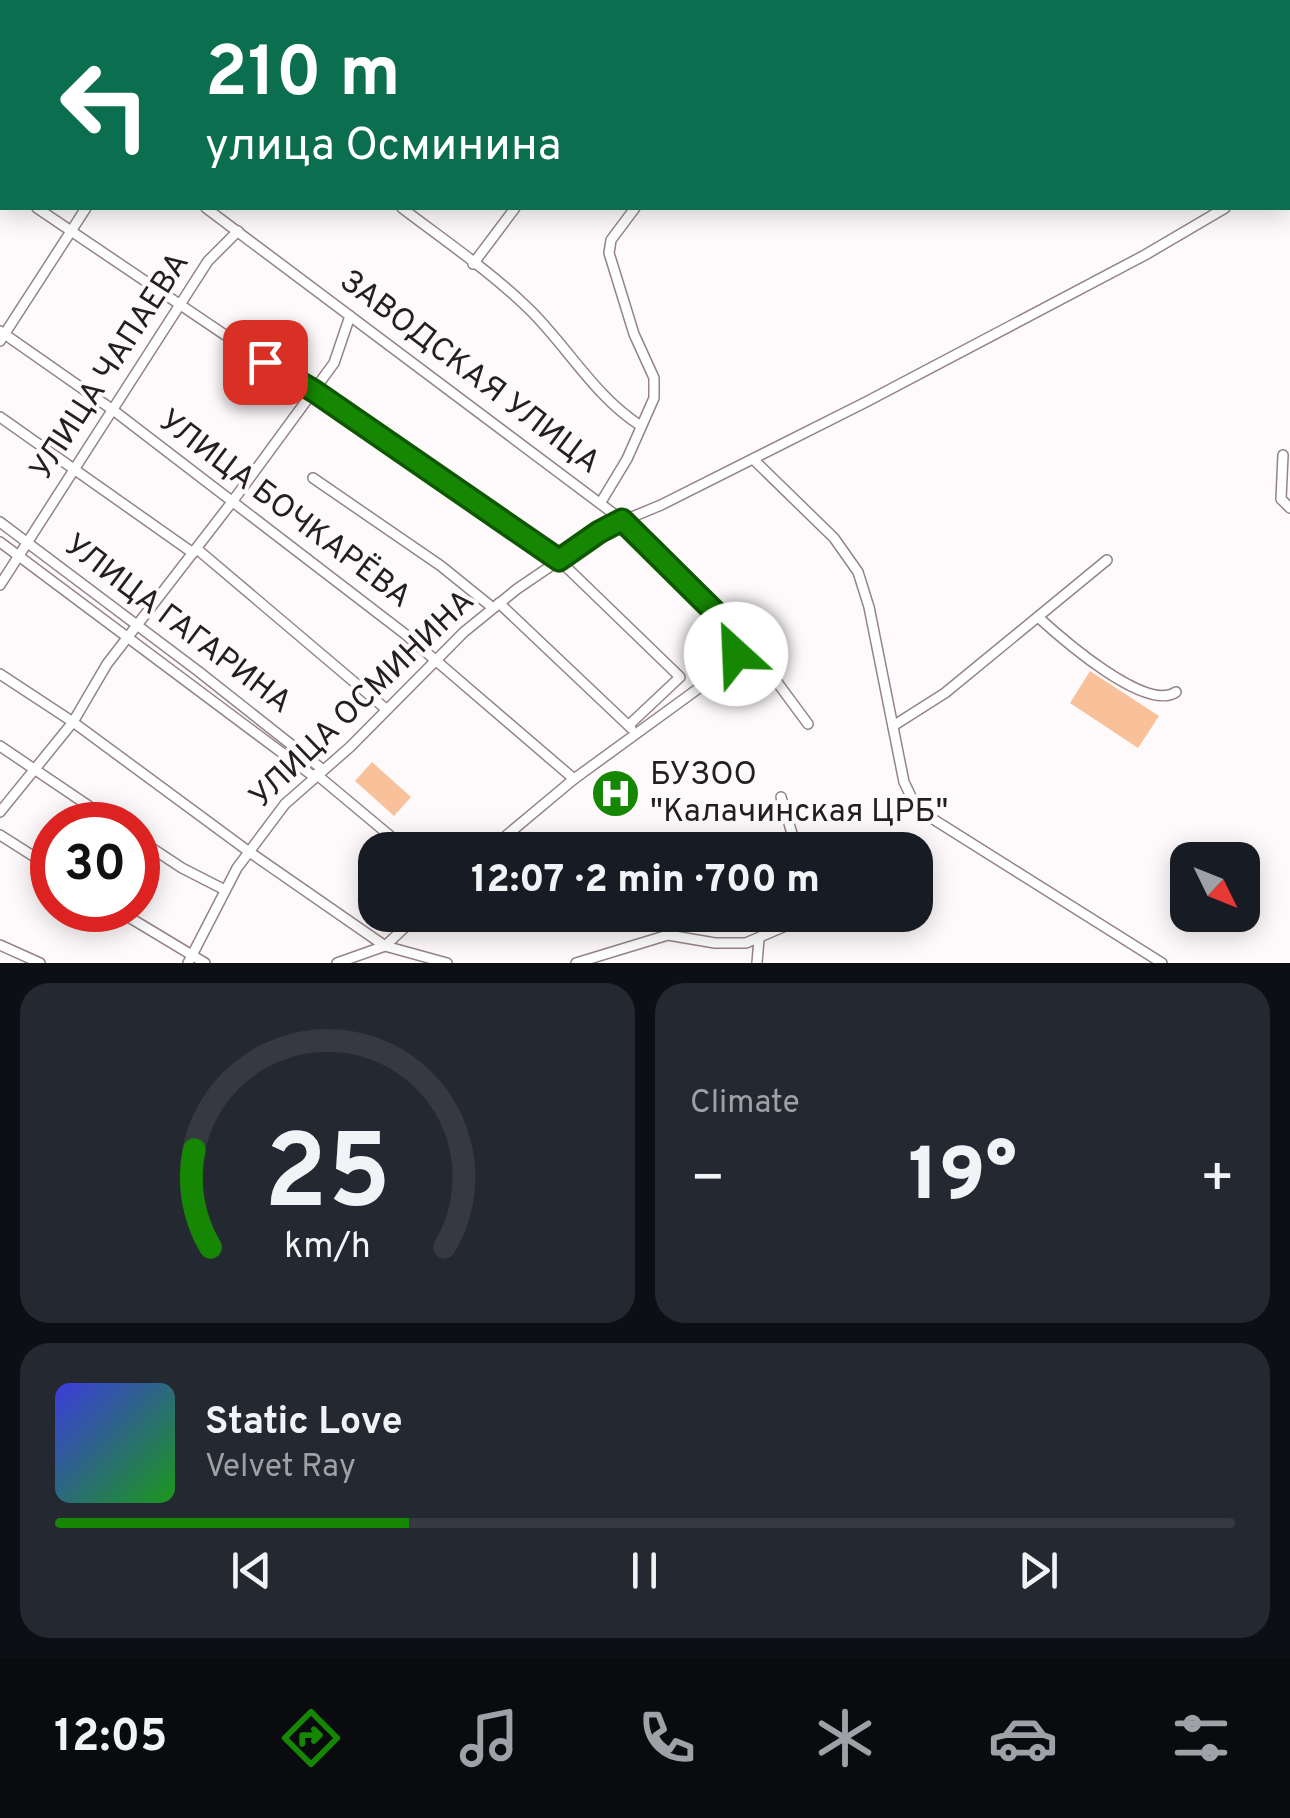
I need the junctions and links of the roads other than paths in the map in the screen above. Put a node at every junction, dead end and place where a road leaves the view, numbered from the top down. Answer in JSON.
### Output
{"nodes":[{"id":1,"x":40,"y":210,"type":"edge"},
{"id":2,"x":85,"y":210,"type":"edge"},
{"id":3,"x":209,"y":210,"type":"edge"},
{"id":4,"x":405,"y":210,"type":"edge"},
{"id":5,"x":426,"y":210,"type":"edge"},
{"id":6,"x":514,"y":210,"type":"edge"},
{"id":7,"x":634,"y":210,"type":"edge"},
{"id":8,"x":1222,"y":210,"type":"edge"},
{"id":9,"x":418,"y":220,"type":"junction"},
{"id":10,"x":71,"y":230,"type":"junction"},
{"id":11,"x":238,"y":232,"type":"junction"},
{"id":12,"x":473,"y":264,"type":"junction"},
{"id":13,"x":181,"y":305,"type":"junction"},
{"id":14,"x":350,"y":316,"type":"junction"},
{"id":15,"x":2,"y":335,"type":"edge"},
{"id":16,"x":314,"y":391,"type":"junction"},
{"id":17,"x":113,"y":410,"type":"junction"},
{"id":18,"x":0,"y":417,"type":"edge"},
{"id":19,"x":641,"y":426,"type":"junction"},
{"id":20,"x":1283,"y":455,"type":"dead end"},
{"id":21,"x":752,"y":459,"type":"junction"},
{"id":22,"x":75,"y":469,"type":"junction"},
{"id":23,"x":313,"y":478,"type":"dead end"},
{"id":24,"x":232,"y":502,"type":"junction"},
{"id":25,"x":601,"y":502,"type":"junction"},
{"id":26,"x":1290,"y":508,"type":"edge"},
{"id":27,"x":622,"y":520,"type":"junction"},
{"id":28,"x":0,"y":522,"type":"edge"},
{"id":29,"x":0,"y":542,"type":"edge"},
{"id":30,"x":27,"y":542,"type":"junction"},
{"id":31,"x":195,"y":551,"type":"junction"},
{"id":32,"x":18,"y":556,"type":"junction"},
{"id":33,"x":559,"y":560,"type":"junction"},
{"id":34,"x":1107,"y":560,"type":"dead end"},
{"id":35,"x":0,"y":584,"type":"edge"},
{"id":36,"x":496,"y":606,"type":"junction"},
{"id":37,"x":1038,"y":617,"type":"junction"},
{"id":38,"x":138,"y":626,"type":"junction"},
{"id":39,"x":128,"y":638,"type":"junction"},
{"id":40,"x":737,"y":644,"type":"junction"},
{"id":41,"x":434,"y":661,"type":"junction"},
{"id":42,"x":0,"y":674,"type":"edge"},
{"id":43,"x":1176,"y":692,"type":"dead end"},
{"id":44,"x":386,"y":709,"type":"junction"},
{"id":45,"x":73,"y":722,"type":"junction"},
{"id":46,"x":808,"y":724,"type":"dead end"},
{"id":47,"x":893,"y":726,"type":"junction"},
{"id":48,"x":632,"y":729,"type":"junction"},
{"id":49,"x":0,"y":746,"type":"edge"},
{"id":50,"x":35,"y":770,"type":"junction"},
{"id":51,"x":317,"y":773,"type":"junction"},
{"id":52,"x":574,"y":778,"type":"junction"},
{"id":53,"x":781,"y":798,"type":"dead end"},
{"id":54,"x":83,"y":802,"type":"edge"},
{"id":55,"x":0,"y":812,"type":"edge"},
{"id":56,"x":387,"y":832,"type":"edge"},
{"id":57,"x":510,"y":832,"type":"edge"},
{"id":58,"x":791,"y":832,"type":"edge"},
{"id":59,"x":0,"y":835,"type":"edge"},
{"id":60,"x":248,"y":851,"type":"junction"},
{"id":61,"x":160,"y":853,"type":"edge"},
{"id":62,"x":30,"y":854,"type":"edge"},
{"id":63,"x":225,"y":890,"type":"junction"},
{"id":64,"x":150,"y":932,"type":"edge"},
{"id":65,"x":400,"y":932,"type":"edge"},
{"id":66,"x":773,"y":932,"type":"edge"},
{"id":67,"x":759,"y":939,"type":"junction"},
{"id":68,"x":0,"y":945,"type":"edge"},
{"id":69,"x":385,"y":946,"type":"junction"},
{"id":70,"x":190,"y":960,"type":"edge"},
{"id":71,"x":40,"y":963,"type":"edge"},
{"id":72,"x":205,"y":963,"type":"edge"},
{"id":73,"x":337,"y":963,"type":"edge"},
{"id":74,"x":448,"y":963,"type":"edge"},
{"id":75,"x":576,"y":963,"type":"edge"},
{"id":76,"x":758,"y":963,"type":"edge"},
{"id":77,"x":1162,"y":963,"type":"edge"}],
"edges":[{"from":1,"to":10,"type":"street"},
{"from":2,"to":10,"type":"street"},
{"from":3,"to":11,"type":"street","name":"ЗАВОДСКАЯ УЛИЦА"},
{"from":4,"to":9,"type":"street"},
{"from":5,"to":9,"type":"street"},
{"from":6,"to":12,"type":"street"},
{"from":7,"to":19,"type":"street"},
{"from":8,"to":21,"type":"street","name":"УЛИЦА ОСМИНИНА"},
{"from":9,"to":12,"type":"street"},
{"from":10,"to":13,"type":"street"},
{"from":10,"to":15,"type":"street"},
{"from":11,"to":13,"type":"street","name":"УЛИЦА ЧАПАЕВА"},
{"from":11,"to":14,"type":"street","name":"ЗАВОДСКАЯ УЛИЦА"},
{"from":12,"to":19,"type":"street"},
{"from":13,"to":16,"type":"street"},
{"from":13,"to":17,"type":"street","name":"УЛИЦА ЧАПАЕВА"},
{"from":14,"to":16,"type":"street"},
{"from":14,"to":25,"type":"street","name":"ЗАВОДСКАЯ УЛИЦА"},
{"from":15,"to":17,"type":"street","name":"УЛИЦА БОЧКАРЁВА"},
{"from":16,"to":24,"type":"street"},
{"from":16,"to":33,"type":"street"},
{"from":17,"to":22,"type":"street","name":"УЛИЦА ЧАПАЕВА"},
{"from":17,"to":24,"type":"street","name":"УЛИЦА БОЧКАРЁВА"},
{"from":18,"to":22,"type":"street"},
{"from":19,"to":25,"type":"street"},
{"from":20,"to":26,"type":"street"},
{"from":21,"to":27,"type":"street","name":"УЛИЦА ОСМИНИНА"},
{"from":21,"to":47,"type":"street"},
{"from":22,"to":30,"type":"street","name":"УЛИЦА ЧАПАЕВА"},
{"from":22,"to":31,"type":"street"},
{"from":23,"to":36,"type":"street"},
{"from":24,"to":31,"type":"street"},
{"from":24,"to":41,"type":"street","name":"УЛИЦА БОЧКАРЁВА"},
{"from":25,"to":27,"type":"street","name":"ЗАВОДСКАЯ УЛИЦА"},
{"from":27,"to":33,"type":"street","name":"УЛИЦА ОСМИНИНА"},
{"from":27,"to":40,"type":"street","name":"ЗАВОДСКАЯ УЛИЦА"},
{"from":28,"to":30,"type":"street","name":"УЛИЦА ГАГАРИНА"},
{"from":29,"to":32,"type":"street","name":"УЛИЦА ГАГАРИНА"},
{"from":30,"to":32,"type":"street","name":"УЛИЦА ЧАПАЕВА"},
{"from":30,"to":38,"type":"street","name":"УЛИЦА ГАГАРИНА"},
{"from":31,"to":38,"type":"street"},
{"from":31,"to":44,"type":"street"},
{"from":32,"to":35,"type":"street","name":"УЛИЦА ЧАПАЕВА"},
{"from":32,"to":39,"type":"street","name":"УЛИЦА ГАГАРИНА"},
{"from":33,"to":36,"type":"street","name":"УЛИЦА ОСМИНИНА"},
{"from":33,"to":48,"type":"street"},
{"from":34,"to":37,"type":"street"},
{"from":36,"to":41,"type":"street","name":"УЛИЦА ОСМИНИНА"},
{"from":36,"to":48,"type":"street"},
{"from":37,"to":43,"type":"street"},
{"from":37,"to":47,"type":"street"},
{"from":38,"to":39,"type":"street"},
{"from":38,"to":51,"type":"street","name":"УЛИЦА ГАГАРИНА"},
{"from":39,"to":45,"type":"street"},
{"from":39,"to":51,"type":"street","name":"УЛИЦА ГАГАРИНА"},
{"from":40,"to":46,"type":"street","name":"ЗАВОДСКАЯ УЛИЦА"},
{"from":40,"to":48,"type":"street"},
{"from":41,"to":44,"type":"street","name":"УЛИЦА ОСМИНИНА"},
{"from":41,"to":52,"type":"street","name":"УЛИЦА БОЧКАРЁВА"},
{"from":42,"to":45,"type":"street"},
{"from":44,"to":51,"type":"street","name":"УЛИЦА ОСМИНИНА"},
{"from":45,"to":50,"type":"street"},
{"from":45,"to":60,"type":"street"},
{"from":47,"to":77,"type":"street"},
{"from":48,"to":52,"type":"street"},
{"from":49,"to":50,"type":"street"},
{"from":50,"to":54,"type":"street"},
{"from":50,"to":55,"type":"street"},
{"from":51,"to":56,"type":"street","name":"УЛИЦА ГАГАРИНА"},
{"from":51,"to":60,"type":"street","name":"УЛИЦА ОСМИНИНА"},
{"from":52,"to":57,"type":"street"},
{"from":53,"to":58,"type":"street"},
{"from":59,"to":62,"type":"street"},
{"from":60,"to":63,"type":"street","name":"УЛИЦА ОСМИНИНА"},
{"from":60,"to":69,"type":"street"},
{"from":61,"to":63,"type":"street"},
{"from":63,"to":70,"type":"street","name":"УЛИЦА ОСМИНИНА"},
{"from":64,"to":70,"type":"street"},
{"from":65,"to":69,"type":"street"},
{"from":66,"to":67,"type":"street"},
{"from":67,"to":75,"type":"street"},
{"from":67,"to":76,"type":"street"},
{"from":68,"to":71,"type":"street"},
{"from":69,"to":73,"type":"street"},
{"from":69,"to":74,"type":"street"},
{"from":70,"to":72,"type":"street"}]}
